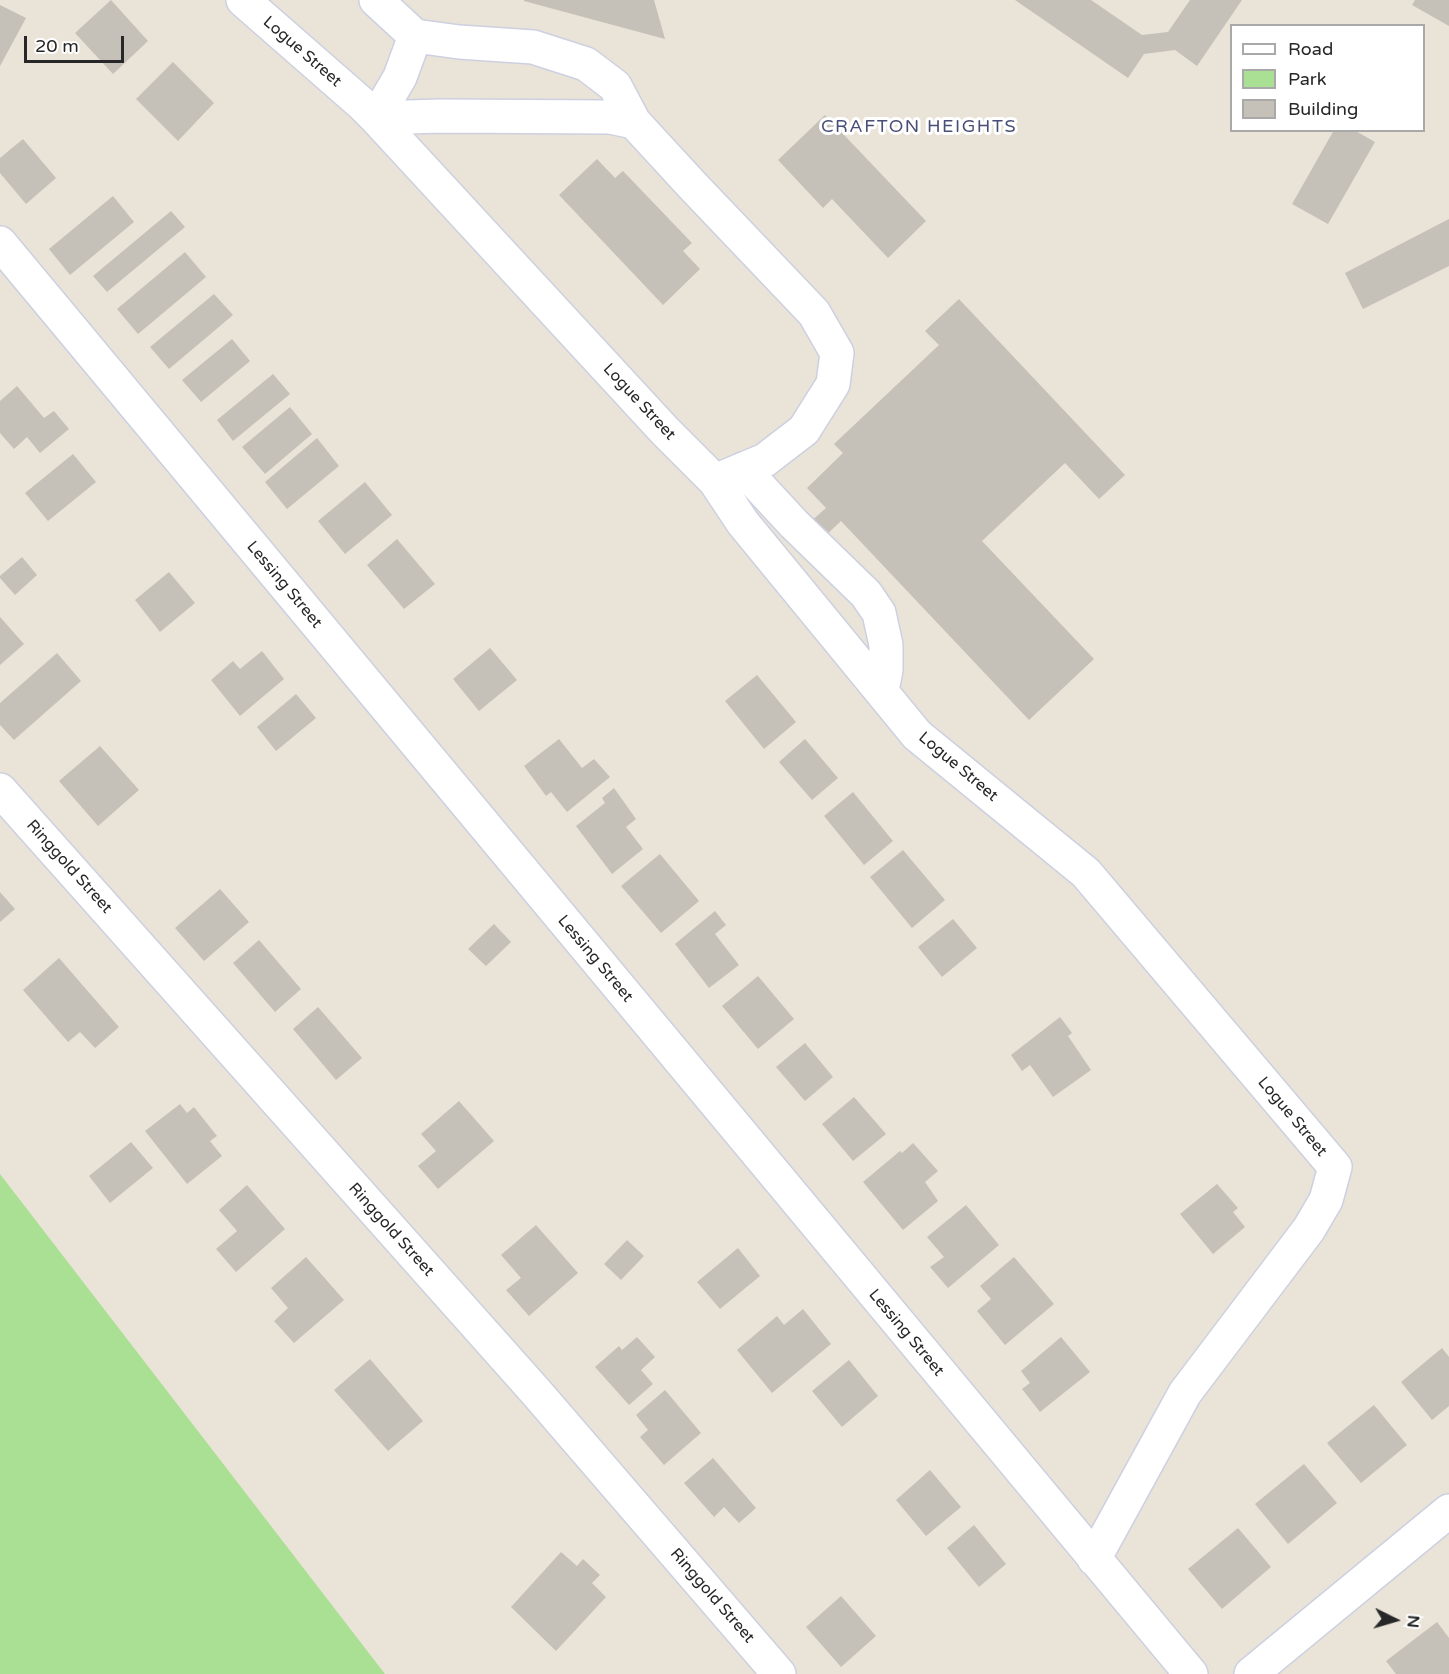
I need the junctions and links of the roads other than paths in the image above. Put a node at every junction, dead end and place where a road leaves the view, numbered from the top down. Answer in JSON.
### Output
{"nodes":[{"id":1,"x":243,"y":0,"type":"edge"},
{"id":2,"x":376,"y":0,"type":"edge"},
{"id":3,"x":415,"y":36,"type":"junction"},
{"id":4,"x":376,"y":118,"type":"junction"},
{"id":5,"x":634,"y":122,"type":"junction"},
{"id":6,"x":0,"y":243,"type":"edge"},
{"id":7,"x":729,"y":475,"type":"junction"},
{"id":8,"x":882,"y":691,"type":"junction"},
{"id":9,"x":0,"y":790,"type":"edge"},
{"id":10,"x":1449,"y":1511,"type":"edge"},
{"id":11,"x":1094,"y":1559,"type":"junction"},
{"id":12,"x":779,"y":1674,"type":"edge"},
{"id":13,"x":1191,"y":1674,"type":"edge"},
{"id":14,"x":1251,"y":1674,"type":"edge"}],
"edges":[{"from":1,"to":4,"type":"street","name":"Logue Street"},
{"from":2,"to":3,"type":"street"},
{"from":3,"to":4,"type":"street"},
{"from":3,"to":5,"type":"street"},
{"from":4,"to":5,"type":"street"},
{"from":4,"to":7,"type":"street","name":"Logue Street"},
{"from":5,"to":7,"type":"street"},
{"from":6,"to":11,"type":"street","name":"Lessing Street"},
{"from":7,"to":8,"type":"street","name":"Logue Street"},
{"from":7,"to":8,"type":"street"},
{"from":8,"to":11,"type":"street","name":"Logue Street"},
{"from":9,"to":12,"type":"street","name":"Ringgold Street"},
{"from":10,"to":14,"type":"street"},
{"from":11,"to":13,"type":"street","name":"Lessing Street"}]}
